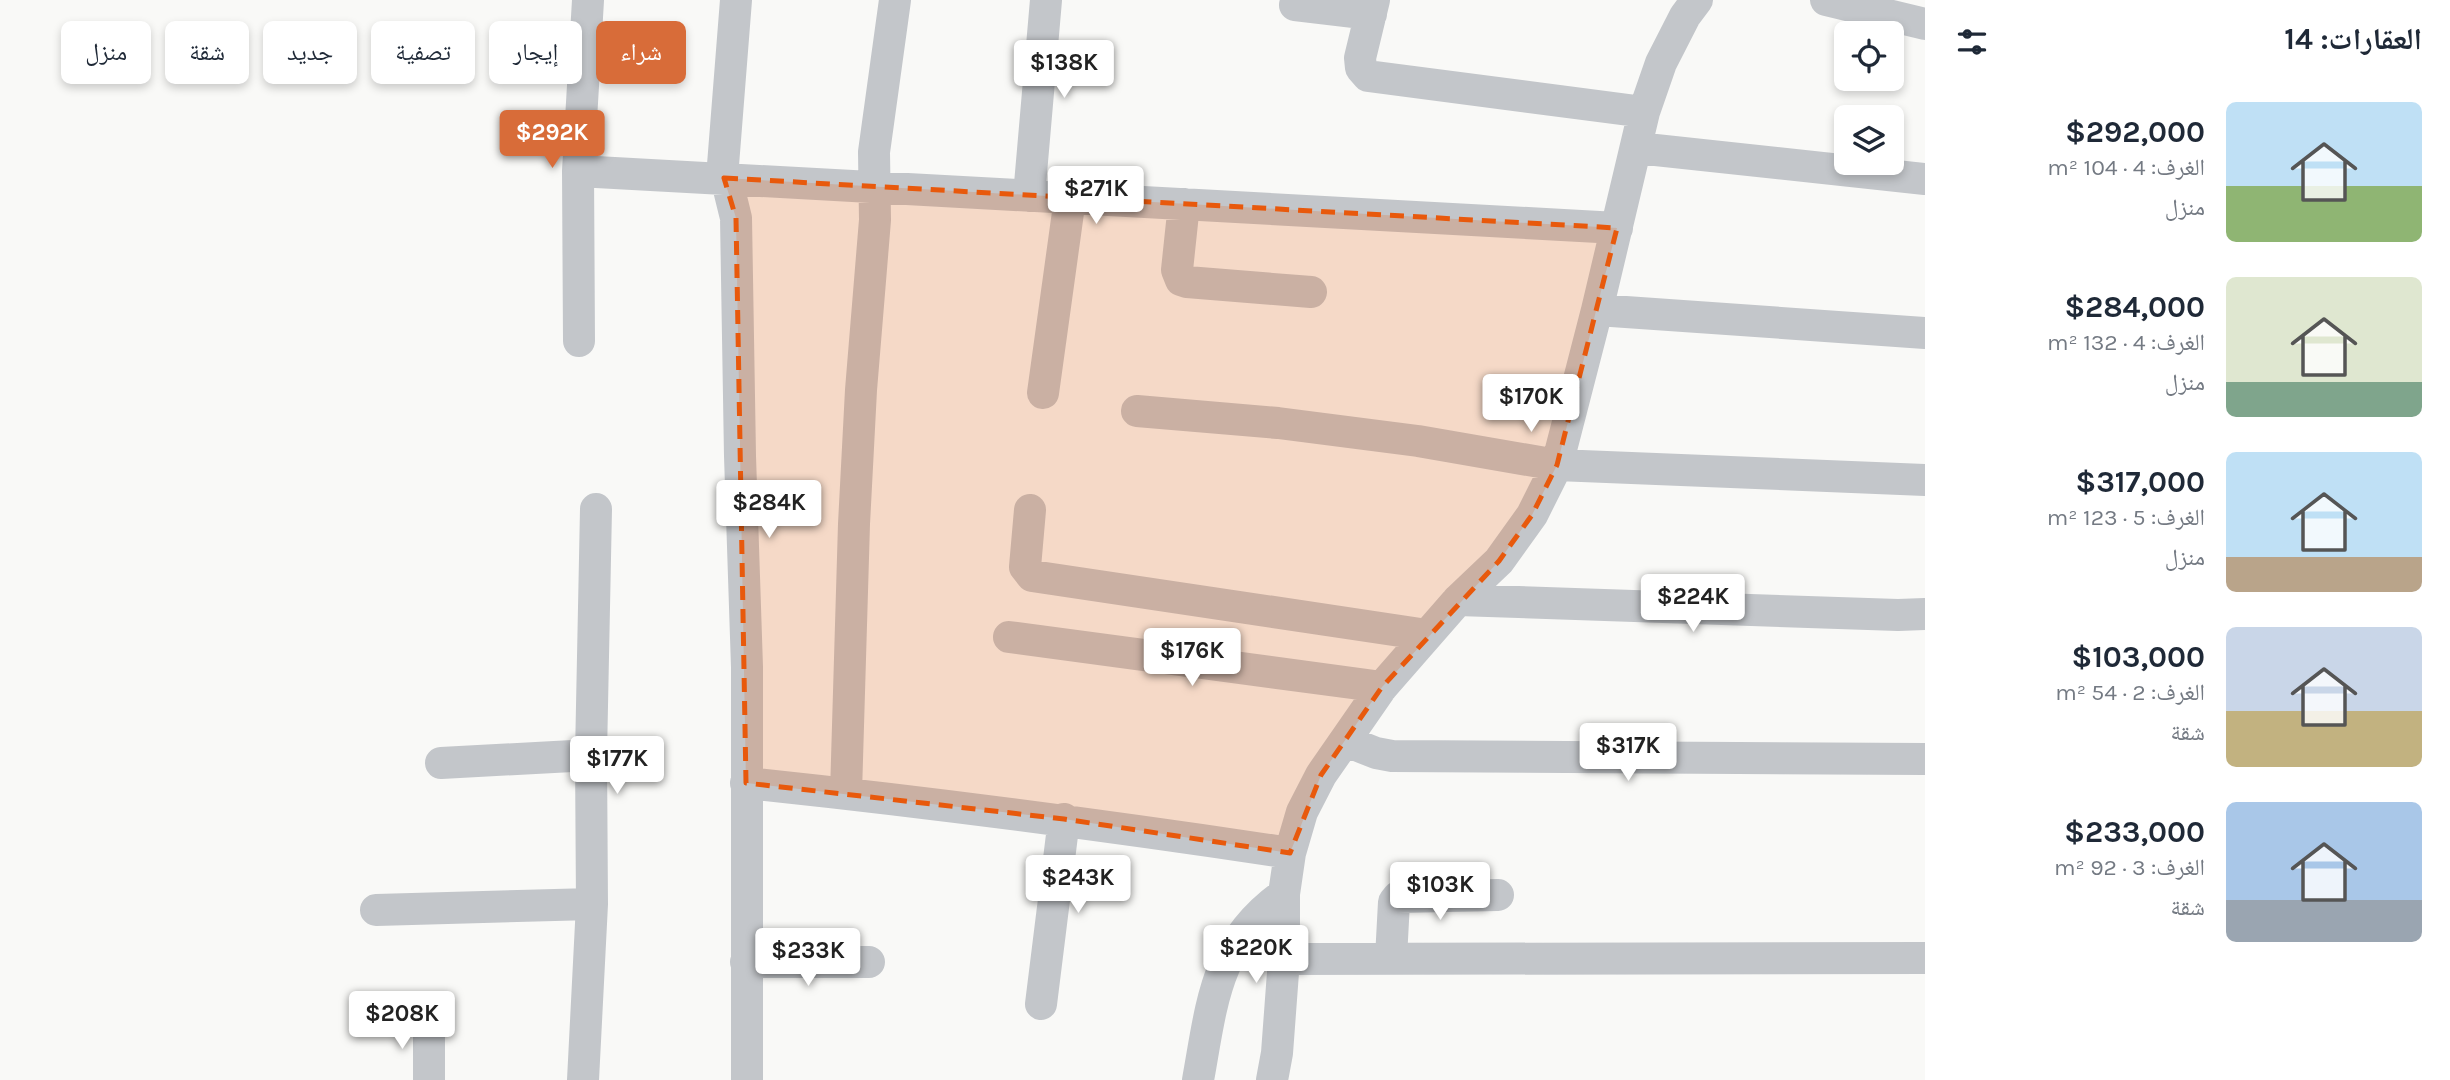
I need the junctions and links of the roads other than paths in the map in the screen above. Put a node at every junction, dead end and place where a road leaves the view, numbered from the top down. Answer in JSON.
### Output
{"nodes":[{"id":1,"x":588,"y":0,"type":"edge"},
{"id":2,"x":736,"y":0,"type":"edge"},
{"id":3,"x":895,"y":0,"type":"edge"},
{"id":4,"x":1046,"y":0,"type":"edge"},
{"id":5,"x":1697,"y":0,"type":"edge"},
{"id":6,"x":1826,"y":0,"type":"edge"},
{"id":7,"x":1296,"y":5,"type":"dead end"},
{"id":8,"x":1372,"y":7,"type":"edge"},
{"id":9,"x":1925,"y":24,"type":"edge"},
{"id":10,"x":1644,"y":112,"type":"junction"},
{"id":11,"x":1637,"y":148,"type":"junction"},
{"id":12,"x":578,"y":171,"type":"junction"},
{"id":13,"x":724,"y":178,"type":"junction"},
{"id":14,"x":1925,"y":179,"type":"edge"},
{"id":15,"x":873,"y":187,"type":"junction"},
{"id":16,"x":1029,"y":196,"type":"junction"},
{"id":17,"x":1070,"y":198,"type":"junction"},
{"id":18,"x":1184,"y":204,"type":"junction"},
{"id":19,"x":1617,"y":228,"type":"junction"},
{"id":20,"x":1311,"y":292,"type":"dead end"},
{"id":21,"x":1597,"y":310,"type":"junction"},
{"id":22,"x":1925,"y":332,"type":"edge"},
{"id":23,"x":579,"y":341,"type":"dead end"},
{"id":24,"x":1043,"y":393,"type":"dead end"},
{"id":25,"x":1137,"y":411,"type":"dead end"},
{"id":26,"x":1557,"y":465,"type":"junction"},
{"id":27,"x":1925,"y":480,"type":"edge"},
{"id":28,"x":596,"y":509,"type":"dead end"},
{"id":29,"x":1030,"y":510,"type":"dead end"},
{"id":30,"x":1458,"y":600,"type":"junction"},
{"id":31,"x":1925,"y":614,"type":"edge"},
{"id":32,"x":1427,"y":635,"type":"junction"},
{"id":33,"x":1009,"y":637,"type":"dead end"},
{"id":34,"x":1382,"y":687,"type":"junction"},
{"id":35,"x":1346,"y":741,"type":"junction"},
{"id":36,"x":591,"y":755,"type":"junction"},
{"id":37,"x":1925,"y":759,"type":"edge"},
{"id":38,"x":441,"y":764,"type":"dead end"},
{"id":39,"x":746,"y":783,"type":"junction"},
{"id":40,"x":846,"y":793,"type":"junction"},
{"id":41,"x":1064,"y":819,"type":"junction"},
{"id":42,"x":1290,"y":853,"type":"junction"},
{"id":43,"x":1284,"y":894,"type":"junction"},
{"id":44,"x":1498,"y":895,"type":"dead end"},
{"id":45,"x":592,"y":904,"type":"junction"},
{"id":46,"x":376,"y":910,"type":"dead end"},
{"id":47,"x":1391,"y":958,"type":"junction"},
{"id":48,"x":1925,"y":958,"type":"edge"},
{"id":49,"x":1284,"y":959,"type":"junction"},
{"id":50,"x":746,"y":962,"type":"junction"},
{"id":51,"x":869,"y":962,"type":"dead end"},
{"id":52,"x":1041,"y":1004,"type":"dead end"},
{"id":53,"x":429,"y":1022,"type":"dead end"},
{"id":54,"x":429,"y":1080,"type":"edge"},
{"id":55,"x":583,"y":1080,"type":"edge"},
{"id":56,"x":747,"y":1080,"type":"edge"},
{"id":57,"x":1198,"y":1080,"type":"edge"},
{"id":58,"x":1272,"y":1080,"type":"edge"}],
"edges":[{"from":1,"to":12,"type":"street"},
{"from":2,"to":13,"type":"street"},
{"from":3,"to":15,"type":"street"},
{"from":4,"to":16,"type":"street"},
{"from":5,"to":10,"type":"street"},
{"from":6,"to":9,"type":"street"},
{"from":7,"to":8,"type":"street"},
{"from":8,"to":10,"type":"street"},
{"from":10,"to":11,"type":"street"},
{"from":11,"to":14,"type":"street"},
{"from":11,"to":19,"type":"street"},
{"from":12,"to":13,"type":"street"},
{"from":12,"to":23,"type":"street"},
{"from":13,"to":15,"type":"street"},
{"from":13,"to":39,"type":"street"},
{"from":15,"to":16,"type":"street"},
{"from":15,"to":40,"type":"street"},
{"from":16,"to":17,"type":"street"},
{"from":17,"to":18,"type":"street"},
{"from":17,"to":24,"type":"street"},
{"from":18,"to":19,"type":"street"},
{"from":18,"to":20,"type":"street"},
{"from":19,"to":21,"type":"street"},
{"from":21,"to":22,"type":"street"},
{"from":21,"to":26,"type":"street"},
{"from":25,"to":26,"type":"street"},
{"from":26,"to":27,"type":"street"},
{"from":26,"to":30,"type":"street"},
{"from":28,"to":36,"type":"street"},
{"from":29,"to":32,"type":"street"},
{"from":30,"to":31,"type":"street"},
{"from":30,"to":32,"type":"street"},
{"from":32,"to":34,"type":"street"},
{"from":33,"to":34,"type":"street"},
{"from":34,"to":35,"type":"street"},
{"from":35,"to":37,"type":"street"},
{"from":35,"to":42,"type":"street"},
{"from":36,"to":38,"type":"street"},
{"from":36,"to":45,"type":"street"},
{"from":39,"to":40,"type":"street"},
{"from":39,"to":50,"type":"street"},
{"from":40,"to":41,"type":"street"},
{"from":41,"to":42,"type":"street"},
{"from":41,"to":52,"type":"street"},
{"from":42,"to":43,"type":"street"},
{"from":43,"to":49,"type":"street"},
{"from":43,"to":57,"type":"street"},
{"from":44,"to":47,"type":"street"},
{"from":45,"to":46,"type":"street"},
{"from":45,"to":55,"type":"street"},
{"from":47,"to":48,"type":"street"},
{"from":47,"to":49,"type":"street"},
{"from":49,"to":58,"type":"street"},
{"from":50,"to":51,"type":"street"},
{"from":50,"to":56,"type":"street"},
{"from":53,"to":54,"type":"street"}]}
